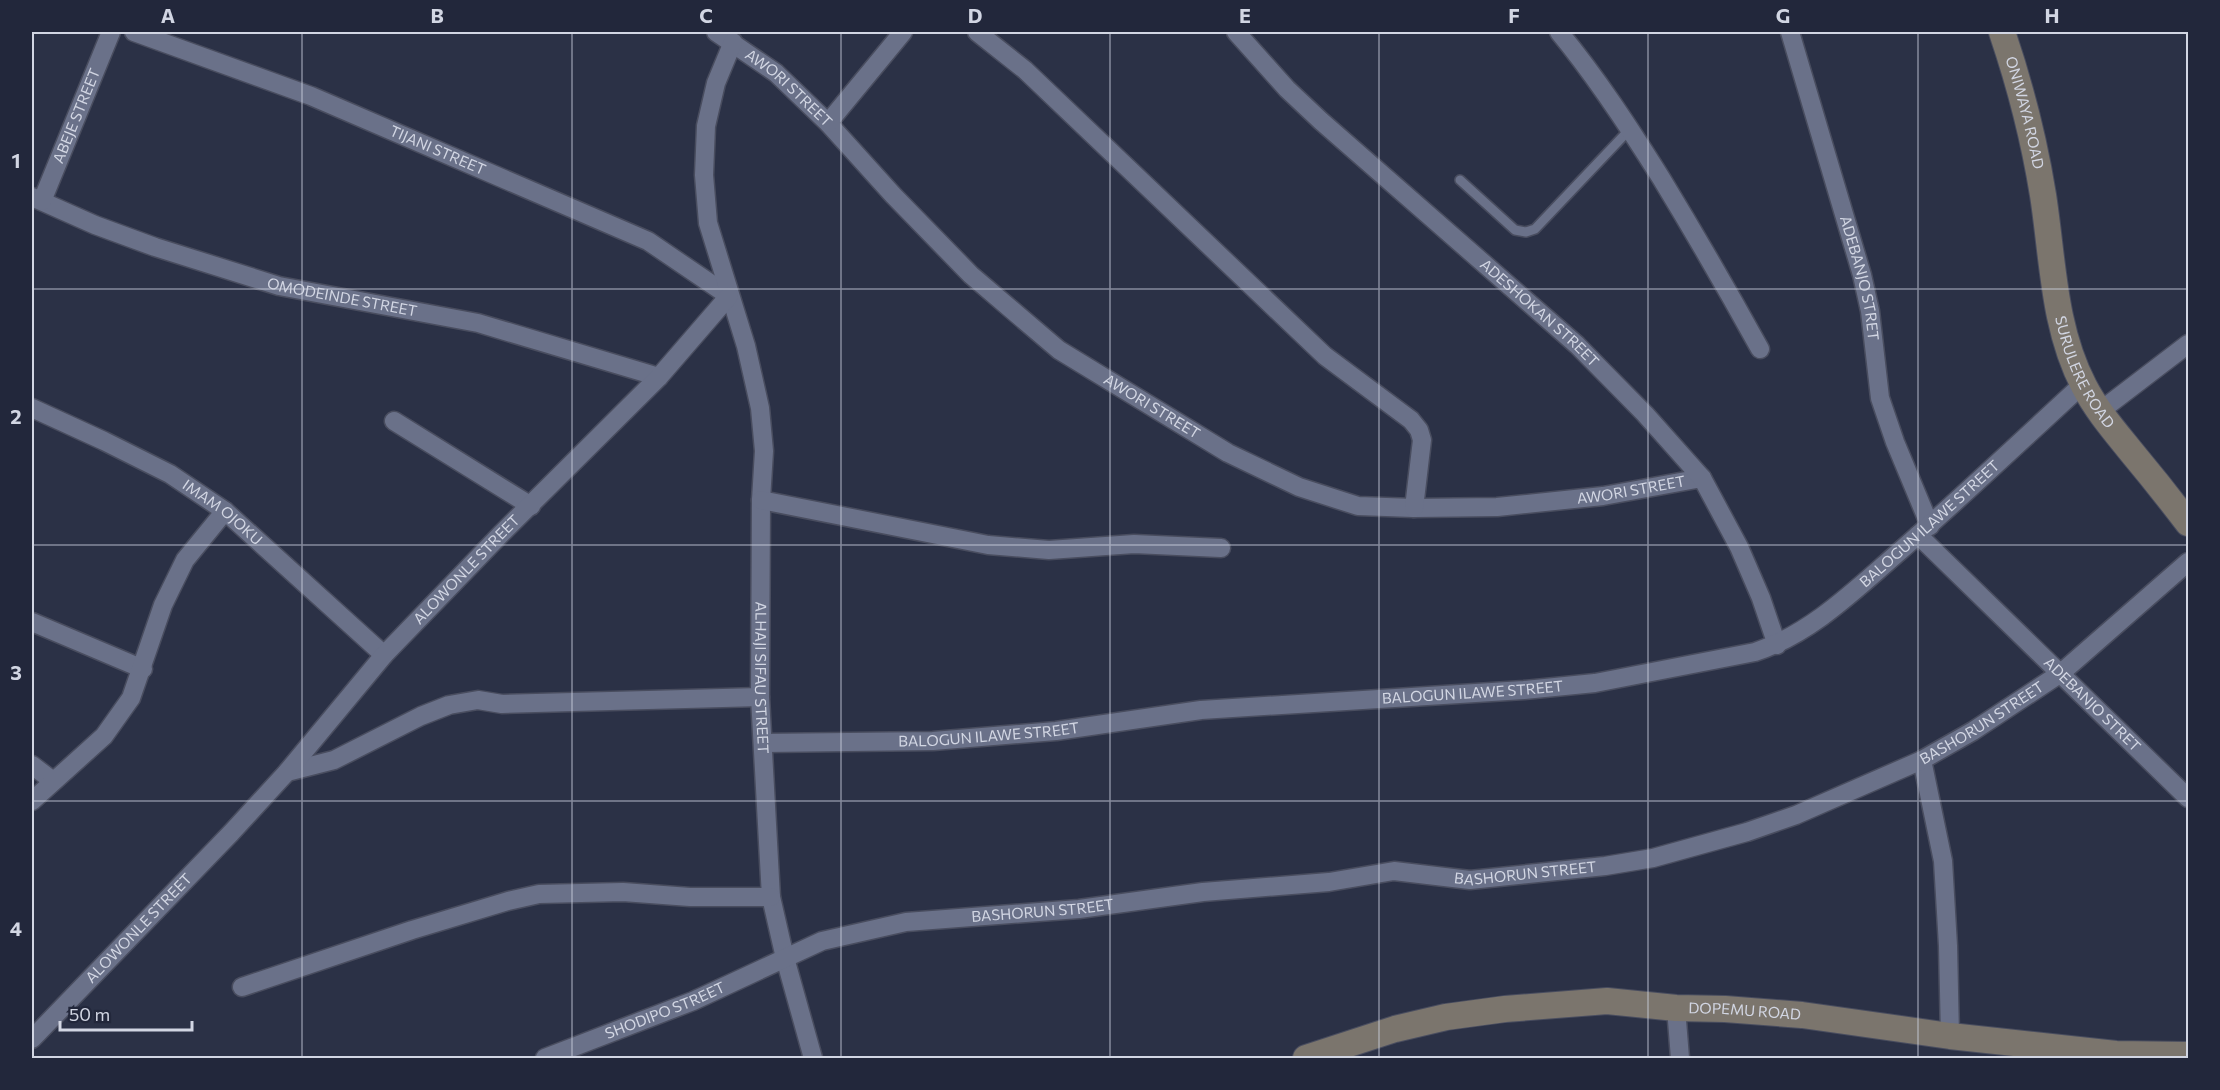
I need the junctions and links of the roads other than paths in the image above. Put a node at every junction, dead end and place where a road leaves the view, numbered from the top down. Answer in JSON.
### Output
{"nodes":[{"id":1,"x":111,"y":32,"type":"edge"},
{"id":2,"x":134,"y":32,"type":"edge"},
{"id":3,"x":716,"y":32,"type":"edge"},
{"id":4,"x":903,"y":32,"type":"edge"},
{"id":5,"x":976,"y":32,"type":"edge"},
{"id":6,"x":1236,"y":32,"type":"edge"},
{"id":7,"x":1559,"y":32,"type":"edge"},
{"id":8,"x":1790,"y":32,"type":"edge"},
{"id":9,"x":2002,"y":32,"type":"edge"},
{"id":10,"x":733,"y":42,"type":"junction"},
{"id":11,"x":828,"y":123,"type":"junction"},
{"id":12,"x":1630,"y":129,"type":"junction"},
{"id":13,"x":1460,"y":180,"type":"dead end"},
{"id":14,"x":2043,"y":194,"type":"joint"},
{"id":15,"x":37,"y":199,"type":"edge"},
{"id":16,"x":729,"y":296,"type":"junction"},
{"id":17,"x":2188,"y":344,"type":"edge"},
{"id":18,"x":1760,"y":349,"type":"dead end"},
{"id":19,"x":659,"y":378,"type":"junction"},
{"id":20,"x":2083,"y":384,"type":"junction"},
{"id":21,"x":32,"y":408,"type":"edge"},
{"id":22,"x":2099,"y":412,"type":"junction"},
{"id":23,"x":394,"y":421,"type":"dead end"},
{"id":24,"x":1702,"y":478,"type":"junction"},
{"id":25,"x":761,"y":500,"type":"junction"},
{"id":26,"x":531,"y":506,"type":"junction"},
{"id":27,"x":1414,"y":508,"type":"junction"},
{"id":28,"x":225,"y":511,"type":"junction"},
{"id":29,"x":2188,"y":523,"type":"edge"},
{"id":30,"x":1924,"y":530,"type":"junction"},
{"id":31,"x":1221,"y":548,"type":"dead end"},
{"id":32,"x":2188,"y":562,"type":"edge"},
{"id":33,"x":32,"y":622,"type":"edge"},
{"id":34,"x":1777,"y":645,"type":"junction"},
{"id":35,"x":384,"y":656,"type":"junction"},
{"id":36,"x":142,"y":669,"type":"junction"},
{"id":37,"x":2061,"y":673,"type":"junction"},
{"id":38,"x":760,"y":697,"type":"junction"},
{"id":39,"x":764,"y":743,"type":"junction"},
{"id":40,"x":1922,"y":760,"type":"junction"},
{"id":41,"x":32,"y":765,"type":"edge"},
{"id":42,"x":287,"y":772,"type":"junction"},
{"id":43,"x":53,"y":781,"type":"junction"},
{"id":44,"x":2188,"y":798,"type":"edge"},
{"id":45,"x":32,"y":801,"type":"edge"},
{"id":46,"x":771,"y":897,"type":"junction"},
{"id":47,"x":784,"y":958,"type":"junction"},
{"id":48,"x":242,"y":987,"type":"dead end"},
{"id":49,"x":1676,"y":1008,"type":"junction"},
{"id":50,"x":1950,"y":1036,"type":"junction"},
{"id":51,"x":32,"y":1039,"type":"edge"},
{"id":52,"x":2188,"y":1055,"type":"edge"},
{"id":53,"x":2116,"y":1056,"type":"edge"},
{"id":54,"x":545,"y":1059,"type":"edge"},
{"id":55,"x":813,"y":1059,"type":"edge"},
{"id":56,"x":1306,"y":1059,"type":"edge"},
{"id":57,"x":1680,"y":1059,"type":"edge"}],
"edges":[{"from":1,"to":15,"type":"street","name":"ABEJE STREET"},
{"from":2,"to":16,"type":"street","name":"TIJANI STREET"},
{"from":3,"to":10,"type":"street","name":"AWORI STREET"},
{"from":4,"to":11,"type":"street"},
{"from":5,"to":27,"type":"street"},
{"from":6,"to":24,"type":"street","name":"ADESHOKAN STREET"},
{"from":7,"to":12,"type":"street"},
{"from":8,"to":30,"type":"street","name":"ADEBANJO STRET"},
{"from":9,"to":14,"type":"main road","name":"ONIWAYA ROAD"},
{"from":10,"to":11,"type":"street","name":"AWORI STREET"},
{"from":10,"to":16,"type":"street"},
{"from":11,"to":27,"type":"street","name":"AWORI STREET"},
{"from":12,"to":13,"type":"lane"},
{"from":12,"to":18,"type":"street"},
{"from":14,"to":20,"type":"main road","name":"SURULERE ROAD"},
{"from":15,"to":19,"type":"street","name":"OMODEINDE STREET"},
{"from":16,"to":19,"type":"street","name":"ALOWONLE STREET"},
{"from":16,"to":25,"type":"street","name":"ALHAJI SIFAU STREET"},
{"from":17,"to":22,"type":"street"},
{"from":19,"to":26,"type":"street","name":"ALOWONLE STREET"},
{"from":20,"to":22,"type":"main road","name":"SURULERE ROAD"},
{"from":20,"to":30,"type":"street","name":"BALOGUN ILAWE STREET"},
{"from":21,"to":28,"type":"street","name":"IMAM OJOKU"},
{"from":22,"to":29,"type":"main road","name":"SURULERE ROAD"},
{"from":23,"to":26,"type":"street"},
{"from":24,"to":27,"type":"street","name":"AWORI STREET"},
{"from":24,"to":34,"type":"street","name":"ADESHOKAN STREET"},
{"from":25,"to":31,"type":"street"},
{"from":25,"to":38,"type":"street","name":"ALHAJI SIFAU STREET"},
{"from":26,"to":35,"type":"street","name":"ALOWONLE STREET"},
{"from":28,"to":35,"type":"street","name":"IMAM OJOKU"},
{"from":28,"to":36,"type":"street"},
{"from":30,"to":34,"type":"street","name":"BALOGUN ILAWE STREET"},
{"from":30,"to":37,"type":"street","name":"ADEBANJO STRET"},
{"from":32,"to":37,"type":"street","name":"BASHORUN STREET"},
{"from":33,"to":36,"type":"street"},
{"from":34,"to":39,"type":"street","name":"BALOGUN ILAWE STREET"},
{"from":35,"to":42,"type":"street","name":"ALOWONLE STREET"},
{"from":36,"to":43,"type":"street"},
{"from":37,"to":40,"type":"street","name":"BASHORUN STREET"},
{"from":37,"to":44,"type":"street","name":"ADEBANJO STRET"},
{"from":38,"to":39,"type":"street","name":"ALHAJI SIFAU STREET"},
{"from":38,"to":42,"type":"street"},
{"from":39,"to":46,"type":"street","name":"ALHAJI SIFAU STREET"},
{"from":40,"to":47,"type":"street","name":"BASHORUN STREET"},
{"from":40,"to":50,"type":"street"},
{"from":41,"to":43,"type":"street"},
{"from":42,"to":51,"type":"street","name":"ALOWONLE STREET"},
{"from":43,"to":45,"type":"street"},
{"from":46,"to":47,"type":"street","name":"ALHAJI SIFAU STREET"},
{"from":46,"to":48,"type":"street"},
{"from":47,"to":54,"type":"street","name":"SHODIPO STREET"},
{"from":47,"to":55,"type":"street","name":"ALHAJI SIFAU STREET"},
{"from":49,"to":50,"type":"main road","name":"DOPEMU ROAD"},
{"from":49,"to":56,"type":"main road","name":"DOPEMU ROAD"},
{"from":49,"to":57,"type":"street"},
{"from":50,"to":53,"type":"main road","name":"DOPEMU ROAD"},
{"from":52,"to":53,"type":"main road","name":"DOPEMU ROAD"}]}
